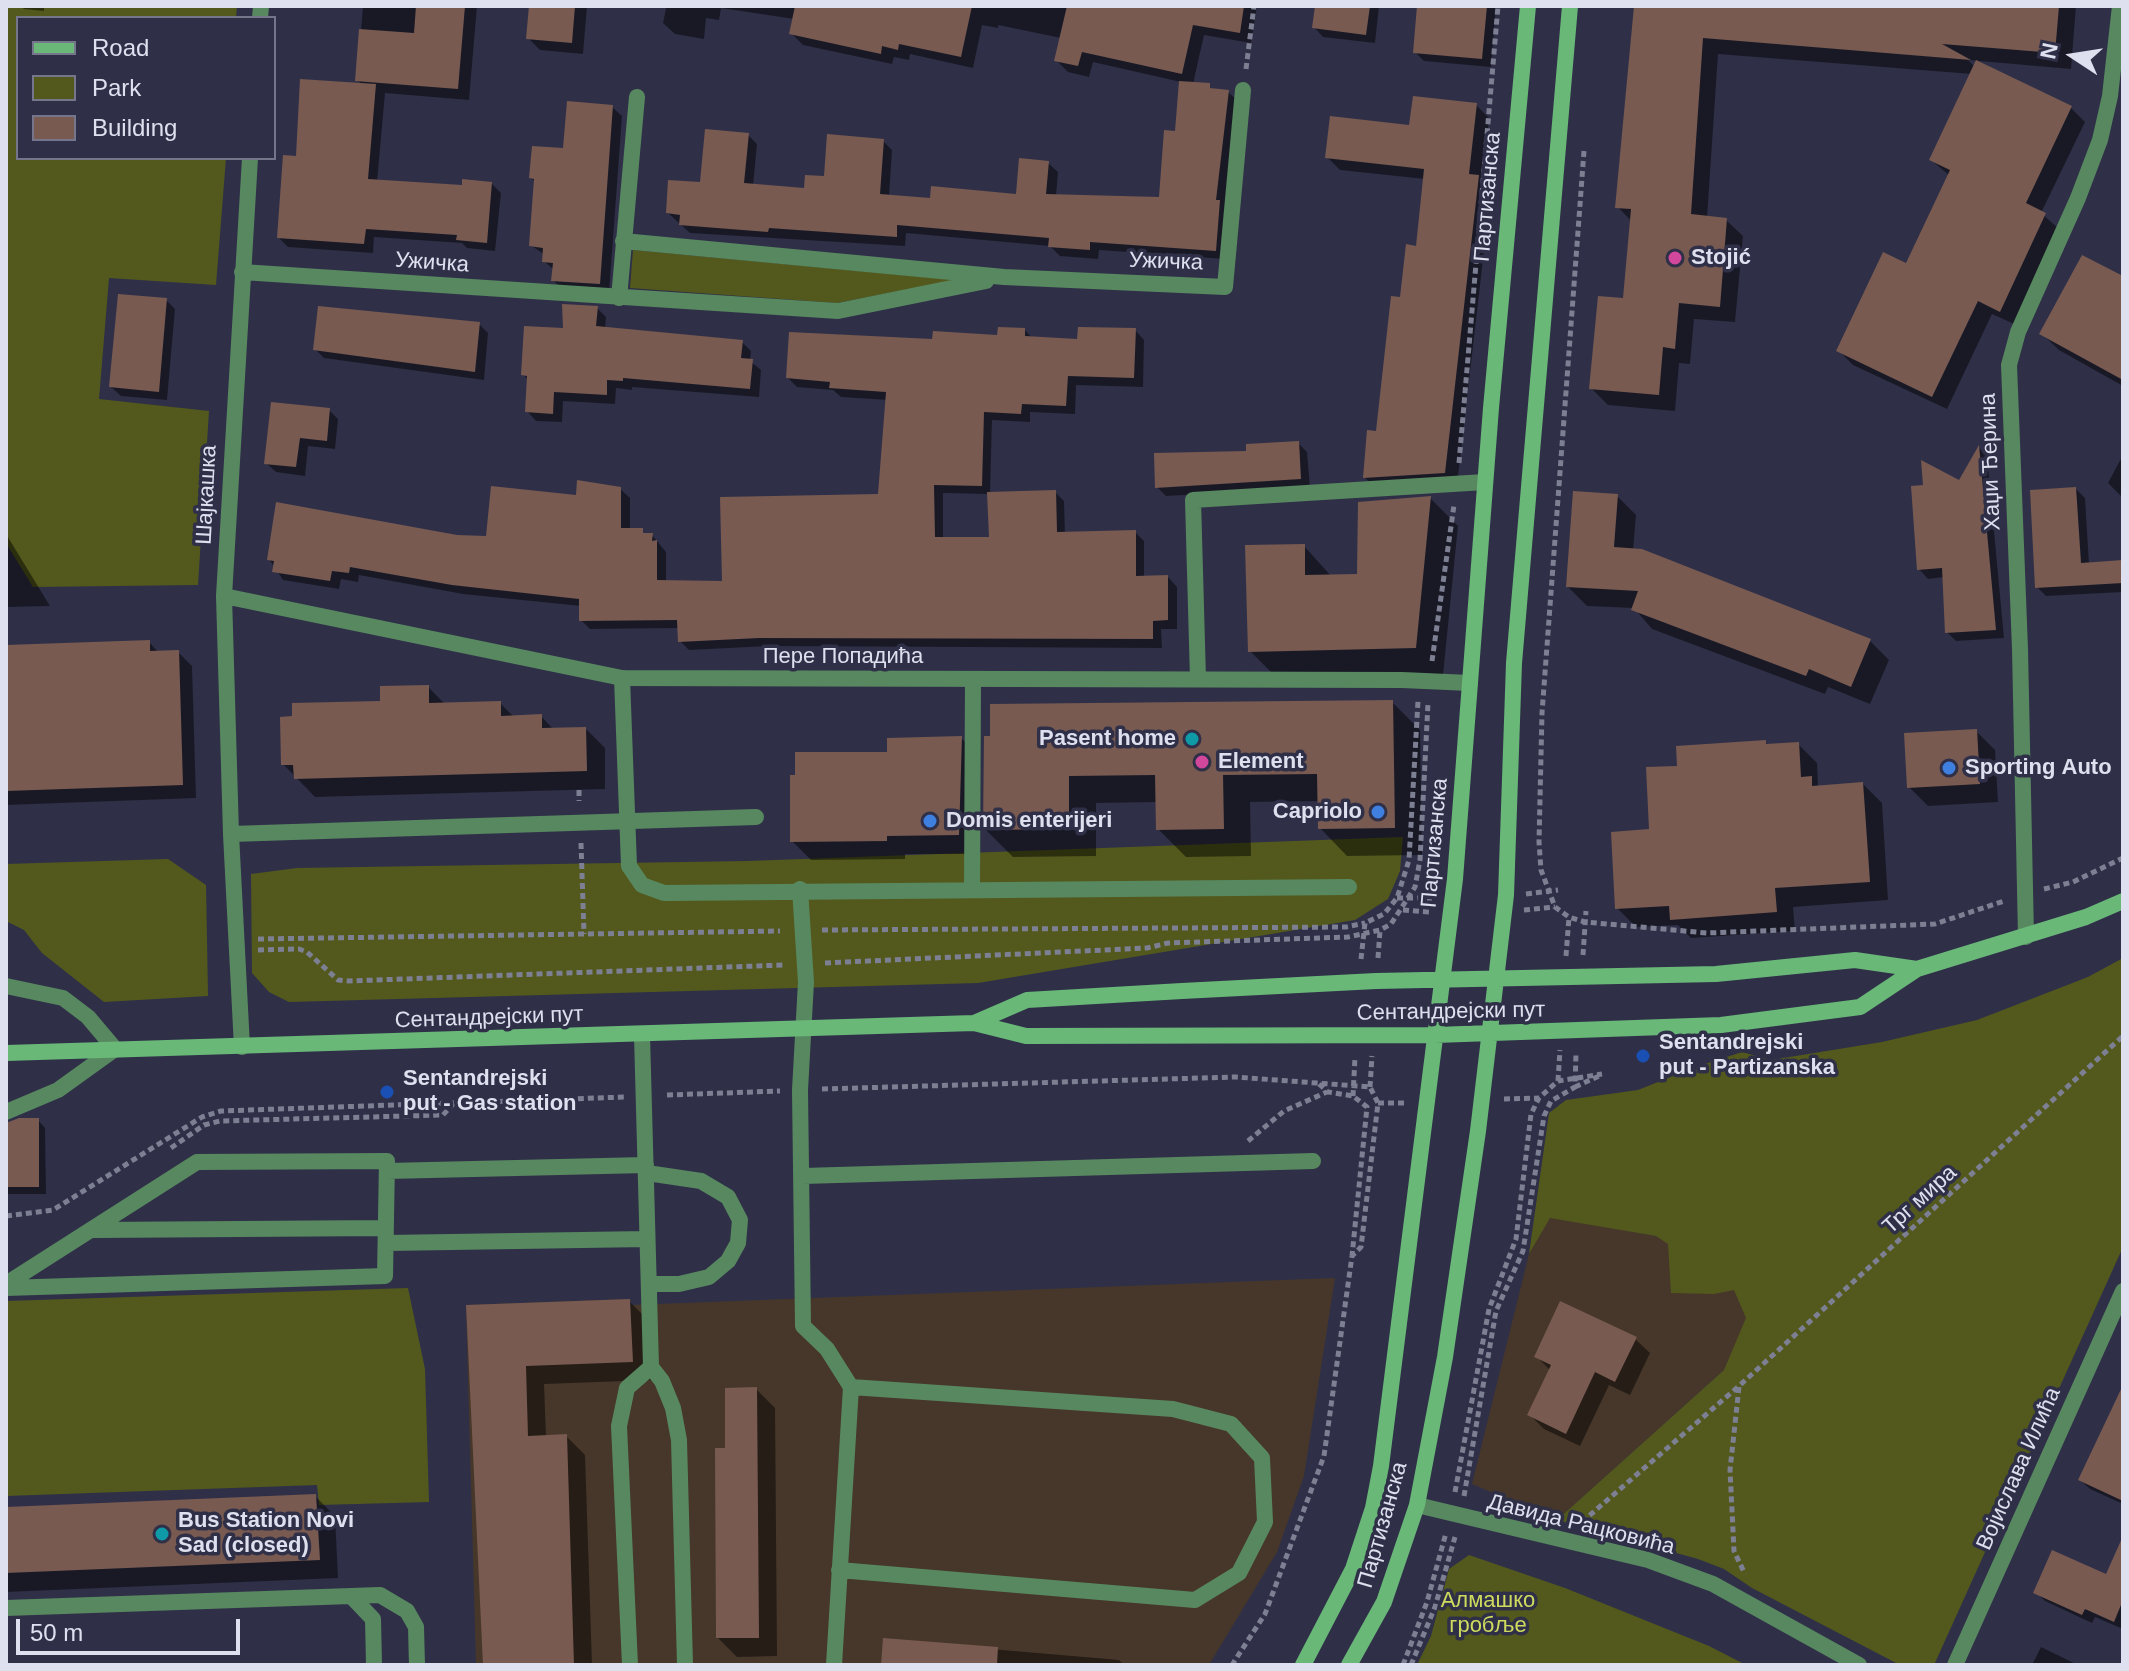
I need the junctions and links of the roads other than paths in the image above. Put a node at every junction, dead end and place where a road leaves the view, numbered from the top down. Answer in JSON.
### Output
{"nodes":[{"id":1,"x":1528,"y":6,"type":"edge"},
{"id":2,"x":1570,"y":6,"type":"edge"},
{"id":3,"x":2120,"y":6,"type":"edge"},
{"id":4,"x":1243,"y":90,"type":"road end"},
{"id":5,"x":637,"y":97,"type":"dead end"},
{"id":6,"x":250,"y":160,"type":"edge"},
{"id":7,"x":623,"y":241,"type":"junction"},
{"id":8,"x":242,"y":272,"type":"junction"},
{"id":9,"x":1004,"y":277,"type":"junction"},
{"id":10,"x":619,"y":298,"type":"junction"},
{"id":11,"x":1485,"y":482,"type":"junction"},
{"id":12,"x":224,"y":596,"type":"junction"},
{"id":13,"x":622,"y":678,"type":"junction"},
{"id":14,"x":1198,"y":679,"type":"junction"},
{"id":15,"x":973,"y":680,"type":"junction"},
{"id":16,"x":1470,"y":683,"type":"junction"},
{"id":17,"x":756,"y":817,"type":"dead end"},
{"id":18,"x":626,"y":820,"type":"junction"},
{"id":19,"x":231,"y":834,"type":"junction"},
{"id":20,"x":1349,"y":887,"type":"dead end"},
{"id":21,"x":800,"y":889,"type":"junction"},
{"id":22,"x":972,"y":889,"type":"junction"},
{"id":23,"x":2123,"y":901,"type":"edge"},
{"id":24,"x":2026,"y":937,"type":"junction"},
{"id":25,"x":1917,"y":969,"type":"junction"},
{"id":26,"x":1495,"y":979,"type":"junction"},
{"id":27,"x":1442,"y":980,"type":"junction"},
{"id":28,"x":6,"y":986,"type":"edge"},
{"id":29,"x":974,"y":1023,"type":"junction"},
{"id":30,"x":804,"y":1029,"type":"junction"},
{"id":31,"x":1489,"y":1034,"type":"junction"},
{"id":32,"x":642,"y":1035,"type":"junction"},
{"id":33,"x":1435,"y":1035,"type":"junction"},
{"id":34,"x":242,"y":1047,"type":"junction"},
{"id":35,"x":115,"y":1049,"type":"junction"},
{"id":36,"x":6,"y":1053,"type":"edge"},
{"id":37,"x":6,"y":1112,"type":"edge"},
{"id":38,"x":1313,"y":1161,"type":"dead end"},
{"id":39,"x":647,"y":1169,"type":"junction"},
{"id":40,"x":387,"y":1171,"type":"junction"},
{"id":41,"x":803,"y":1176,"type":"junction"},
{"id":42,"x":92,"y":1230,"type":"junction"},
{"id":43,"x":386,"y":1235,"type":"junction"},
{"id":44,"x":647,"y":1239,"type":"junction"},
{"id":45,"x":650,"y":1284,"type":"junction"},
{"id":46,"x":6,"y":1286,"type":"edge"},
{"id":47,"x":2123,"y":1291,"type":"edge"},
{"id":48,"x":651,"y":1367,"type":"junction"},
{"id":49,"x":851,"y":1387,"type":"junction"},
{"id":50,"x":1417,"y":1505,"type":"junction"},
{"id":51,"x":839,"y":1570,"type":"junction"},
{"id":52,"x":352,"y":1597,"type":"junction"},
{"id":53,"x":6,"y":1608,"type":"edge"},
{"id":54,"x":374,"y":1665,"type":"edge"},
{"id":55,"x":417,"y":1665,"type":"edge"},
{"id":56,"x":630,"y":1665,"type":"edge"},
{"id":57,"x":685,"y":1665,"type":"edge"},
{"id":58,"x":834,"y":1665,"type":"edge"},
{"id":59,"x":1303,"y":1665,"type":"edge"},
{"id":60,"x":1349,"y":1665,"type":"edge"},
{"id":61,"x":1859,"y":1665,"type":"edge"},
{"id":62,"x":1955,"y":1665,"type":"edge"}],
"edges":[{"from":1,"to":11,"type":"main road","name":"Партизанска"},
{"from":2,"to":26,"type":"main road","name":"Партизанска"},
{"from":3,"to":24,"type":"street","name":"Хаџи Ђерина"},
{"from":4,"to":9,"type":"street","name":"Ужичка"},
{"from":5,"to":7,"type":"street"},
{"from":6,"to":8,"type":"street","name":"Шајкашка"},
{"from":7,"to":9,"type":"street","name":"Ужичка"},
{"from":7,"to":10,"type":"street"},
{"from":8,"to":10,"type":"street","name":"Ужичка"},
{"from":8,"to":12,"type":"street","name":"Шајкашка"},
{"from":9,"to":10,"type":"street","name":"Ужичка"},
{"from":11,"to":14,"type":"street"},
{"from":11,"to":16,"type":"main road","name":"Партизанска"},
{"from":12,"to":13,"type":"street","name":"Пере Попадића"},
{"from":12,"to":19,"type":"street","name":"Шајкашка"},
{"from":13,"to":15,"type":"street","name":"Пере Попадића"},
{"from":13,"to":18,"type":"street"},
{"from":14,"to":15,"type":"street","name":"Пере Попадића"},
{"from":14,"to":16,"type":"street","name":"Пере Попадића"},
{"from":15,"to":22,"type":"street"},
{"from":16,"to":27,"type":"main road","name":"Партизанска"},
{"from":17,"to":18,"type":"street"},
{"from":18,"to":19,"type":"street"},
{"from":18,"to":21,"type":"street"},
{"from":19,"to":34,"type":"street","name":"Шајкашка"},
{"from":20,"to":22,"type":"street"},
{"from":21,"to":22,"type":"street"},
{"from":21,"to":30,"type":"street"},
{"from":23,"to":24,"type":"main road","name":"Сентандрејски пут"},
{"from":24,"to":25,"type":"main road","name":"Сентандрејски пут"},
{"from":25,"to":26,"type":"main road","name":"Сентандрејски пут"},
{"from":25,"to":31,"type":"main road","name":"Сентандрејски пут"},
{"from":26,"to":27,"type":"main road","name":"Сентандрејски пут"},
{"from":26,"to":31,"type":"main road","name":"Партизанска"},
{"from":27,"to":29,"type":"main road","name":"Сентандрејски пут"},
{"from":27,"to":33,"type":"main road","name":"Партизанска"},
{"from":28,"to":35,"type":"street"},
{"from":29,"to":30,"type":"main road","name":"Сентандрејски пут"},
{"from":29,"to":33,"type":"main road","name":"Сентандрејски пут"},
{"from":30,"to":32,"type":"main road","name":"Сентандрејски пут"},
{"from":30,"to":41,"type":"street"},
{"from":31,"to":33,"type":"main road","name":"Сентандрејски пут"},
{"from":31,"to":50,"type":"main road","name":"Партизанска"},
{"from":32,"to":34,"type":"main road","name":"Сентандрејски пут"},
{"from":32,"to":39,"type":"street"},
{"from":33,"to":59,"type":"main road","name":"Партизанска"},
{"from":34,"to":35,"type":"main road","name":"Сентандрејски пут"},
{"from":35,"to":36,"type":"main road","name":"Сентандрејски пут"},
{"from":35,"to":37,"type":"street"},
{"from":38,"to":41,"type":"street"},
{"from":39,"to":40,"type":"street"},
{"from":39,"to":44,"type":"street"},
{"from":39,"to":45,"type":"street"},
{"from":40,"to":42,"type":"street"},
{"from":40,"to":43,"type":"street"},
{"from":41,"to":49,"type":"street"},
{"from":42,"to":43,"type":"street"},
{"from":42,"to":46,"type":"street"},
{"from":43,"to":44,"type":"street"},
{"from":43,"to":46,"type":"street"},
{"from":44,"to":45,"type":"street"},
{"from":45,"to":48,"type":"street"},
{"from":47,"to":62,"type":"street","name":"Војислава Илића"},
{"from":48,"to":56,"type":"street"},
{"from":48,"to":57,"type":"street"},
{"from":49,"to":51,"type":"street"},
{"from":49,"to":51,"type":"street"},
{"from":50,"to":60,"type":"main road","name":"Партизанска"},
{"from":50,"to":61,"type":"street","name":"Давида Рацковића"},
{"from":51,"to":58,"type":"street"},
{"from":52,"to":53,"type":"street"},
{"from":52,"to":54,"type":"street"},
{"from":52,"to":55,"type":"street"}]}
